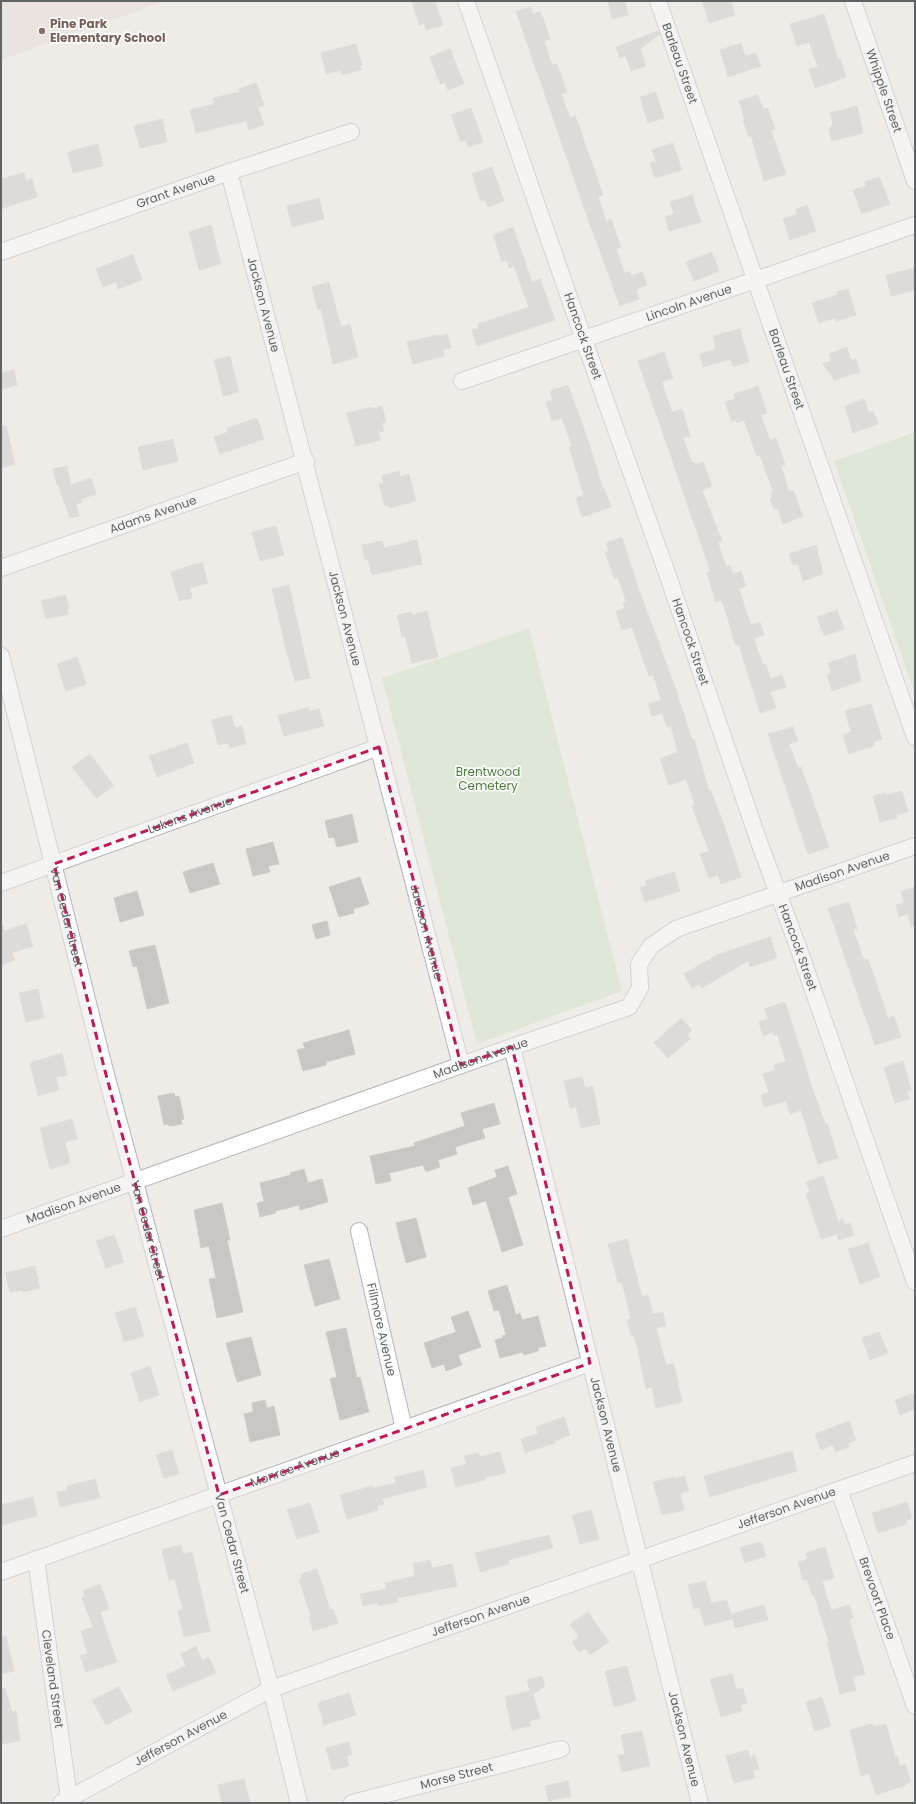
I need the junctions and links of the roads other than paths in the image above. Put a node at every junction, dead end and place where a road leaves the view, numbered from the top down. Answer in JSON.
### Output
{"nodes":[{"id":1,"x":466,"y":1,"type":"edge"},
{"id":2,"x":658,"y":1,"type":"edge"},
{"id":3,"x":853,"y":1,"type":"edge"},
{"id":4,"x":351,"y":132,"type":"dead end"},
{"id":5,"x":229,"y":172,"type":"junction"},
{"id":6,"x":915,"y":181,"type":"edge"},
{"id":7,"x":915,"y":225,"type":"edge"},
{"id":8,"x":1,"y":252,"type":"edge"},
{"id":9,"x":756,"y":280,"type":"junction"},
{"id":10,"x":584,"y":340,"type":"junction"},
{"id":11,"x":462,"y":381,"type":"dead end"},
{"id":12,"x":306,"y":461,"type":"junction"},
{"id":13,"x":1,"y":568,"type":"edge"},
{"id":14,"x":1,"y":656,"type":"edge"},
{"id":15,"x":915,"y":737,"type":"edge"},
{"id":16,"x":379,"y":747,"type":"junction"},
{"id":17,"x":915,"y":846,"type":"edge"},
{"id":18,"x":54,"y":864,"type":"junction"},
{"id":19,"x":1,"y":883,"type":"edge"},
{"id":20,"x":778,"y":893,"type":"junction"},
{"id":21,"x":512,"y":1047,"type":"junction"},
{"id":22,"x":461,"y":1065,"type":"junction"},
{"id":23,"x":135,"y":1181,"type":"junction"},
{"id":24,"x":1,"y":1229,"type":"edge"},
{"id":25,"x":359,"y":1231,"type":"dead end"},
{"id":26,"x":915,"y":1282,"type":"edge"},
{"id":27,"x":590,"y":1363,"type":"junction"},
{"id":28,"x":404,"y":1429,"type":"junction"},
{"id":29,"x":915,"y":1463,"type":"edge"},
{"id":30,"x":839,"y":1490,"type":"junction"},
{"id":31,"x":219,"y":1495,"type":"junction"},
{"id":32,"x":36,"y":1559,"type":"junction"},
{"id":33,"x":640,"y":1559,"type":"junction"},
{"id":34,"x":1,"y":1572,"type":"edge"},
{"id":35,"x":271,"y":1689,"type":"junction"},
{"id":36,"x":915,"y":1706,"type":"edge"},
{"id":37,"x":561,"y":1749,"type":"dead end"},
{"id":38,"x":65,"y":1801,"type":"edge"},
{"id":39,"x":299,"y":1803,"type":"edge"},
{"id":40,"x":352,"y":1803,"type":"edge"},
{"id":41,"x":700,"y":1803,"type":"edge"}],
"edges":[{"from":1,"to":10,"type":"street","name":"Hancock Street"},
{"from":2,"to":9,"type":"street","name":"Barleau Street"},
{"from":3,"to":6,"type":"street","name":"Whipple Street"},
{"from":4,"to":5,"type":"street","name":"Grant Avenue"},
{"from":5,"to":8,"type":"street","name":"Grant Avenue"},
{"from":5,"to":12,"type":"street","name":"Jackson Avenue"},
{"from":7,"to":9,"type":"street","name":"Lincoln Avenue"},
{"from":9,"to":10,"type":"street","name":"Lincoln Avenue"},
{"from":9,"to":15,"type":"street","name":"Barleau Street"},
{"from":10,"to":11,"type":"street","name":"Lincoln Avenue"},
{"from":10,"to":20,"type":"street","name":"Hancock Street"},
{"from":12,"to":13,"type":"street","name":"Adams Avenue"},
{"from":12,"to":16,"type":"street","name":"Jackson Avenue"},
{"from":14,"to":18,"type":"street","name":"Van Cedar Street"},
{"from":16,"to":18,"type":"street","name":"Lukens Avenue"},
{"from":16,"to":22,"type":"street","name":"Jackson Avenue"},
{"from":17,"to":20,"type":"street","name":"Madison Avenue"},
{"from":18,"to":19,"type":"street","name":"Lukens Avenue"},
{"from":18,"to":23,"type":"street","name":"Van Cedar Street"},
{"from":20,"to":21,"type":"street","name":"Madison Avenue"},
{"from":20,"to":26,"type":"street","name":"Hancock Street"},
{"from":21,"to":22,"type":"street","name":"Madison Avenue"},
{"from":21,"to":27,"type":"street","name":"Jackson Avenue"},
{"from":22,"to":23,"type":"street","name":"Madison Avenue"},
{"from":23,"to":24,"type":"street","name":"Madison Avenue"},
{"from":23,"to":31,"type":"street","name":"Van Cedar Street"},
{"from":25,"to":28,"type":"street","name":"Fillmore Avenue"},
{"from":27,"to":28,"type":"street","name":"Monroe Avenue"},
{"from":27,"to":33,"type":"street","name":"Jackson Avenue"},
{"from":28,"to":31,"type":"street","name":"Monroe Avenue"},
{"from":29,"to":30,"type":"street","name":"Jefferson Avenue"},
{"from":30,"to":33,"type":"street","name":"Jefferson Avenue"},
{"from":30,"to":36,"type":"street","name":"Brevoort Place"},
{"from":31,"to":32,"type":"street","name":"Monroe Avenue"},
{"from":31,"to":35,"type":"street","name":"Van Cedar Street"},
{"from":32,"to":34,"type":"street","name":"Monroe Avenue"},
{"from":32,"to":38,"type":"street","name":"Cleveland Street"},
{"from":33,"to":35,"type":"street","name":"Jefferson Avenue"},
{"from":33,"to":41,"type":"street","name":"Jackson Avenue"},
{"from":35,"to":38,"type":"street","name":"Jefferson Avenue"},
{"from":35,"to":39,"type":"street","name":"Van Cedar Street"},
{"from":37,"to":40,"type":"street","name":"Morse Street"}]}
